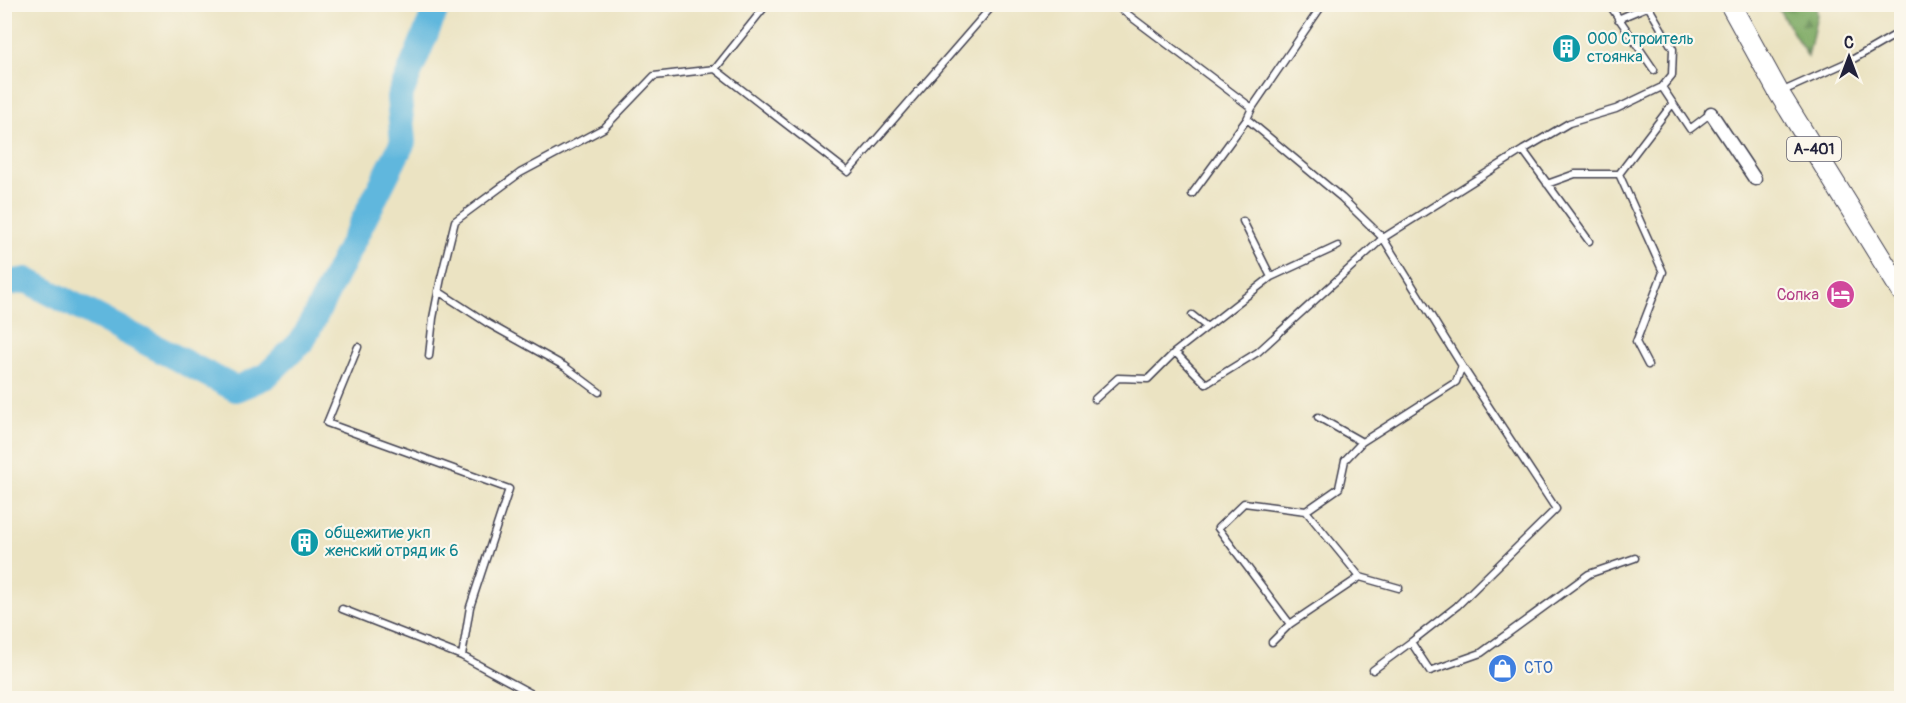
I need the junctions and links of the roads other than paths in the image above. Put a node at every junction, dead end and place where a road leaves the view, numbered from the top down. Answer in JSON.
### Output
{"nodes":[{"id":1,"x":767,"y":4,"type":"edge"},
{"id":2,"x":994,"y":4,"type":"edge"},
{"id":3,"x":1114,"y":4,"type":"edge"},
{"id":4,"x":1323,"y":4,"type":"edge"},
{"id":5,"x":1609,"y":4,"type":"edge"},
{"id":6,"x":1730,"y":4,"type":"edge"},
{"id":7,"x":1650,"y":5,"type":"edge"},
{"id":8,"x":1618,"y":19,"type":"junction"},
{"id":9,"x":1902,"y":32,"type":"edge"},
{"id":10,"x":715,"y":69,"type":"junction"},
{"id":11,"x":1654,"y":70,"type":"dead end"},
{"id":12,"x":1662,"y":87,"type":"junction"},
{"id":13,"x":1779,"y":93,"type":"junction"},
{"id":14,"x":1673,"y":103,"type":"junction"},
{"id":15,"x":1252,"y":108,"type":"junction"},
{"id":16,"x":1711,"y":112,"type":"joint"},
{"id":17,"x":1247,"y":119,"type":"junction"},
{"id":18,"x":1523,"y":150,"type":"junction"},
{"id":19,"x":1619,"y":174,"type":"junction"},
{"id":20,"x":1755,"y":179,"type":"dead end"},
{"id":21,"x":1547,"y":184,"type":"junction"},
{"id":22,"x":1192,"y":194,"type":"dead end"},
{"id":23,"x":1243,"y":221,"type":"dead end"},
{"id":24,"x":1383,"y":238,"type":"junction"},
{"id":25,"x":1589,"y":241,"type":"dead end"},
{"id":26,"x":1338,"y":246,"type":"dead end"},
{"id":27,"x":1271,"y":277,"type":"junction"},
{"id":28,"x":438,"y":291,"type":"junction"},
{"id":29,"x":1902,"y":292,"type":"edge"},
{"id":30,"x":1192,"y":315,"type":"dead end"},
{"id":31,"x":1207,"y":327,"type":"junction"},
{"id":32,"x":358,"y":347,"type":"dead end"},
{"id":33,"x":1175,"y":352,"type":"junction"},
{"id":34,"x":429,"y":356,"type":"dead end"},
{"id":35,"x":1648,"y":365,"type":"dead end"},
{"id":36,"x":1462,"y":366,"type":"junction"},
{"id":37,"x":599,"y":392,"type":"dead end"},
{"id":38,"x":1095,"y":399,"type":"dead end"},
{"id":39,"x":1318,"y":417,"type":"dead end"},
{"id":40,"x":1362,"y":442,"type":"junction"},
{"id":41,"x":1306,"y":511,"type":"junction"},
{"id":42,"x":1635,"y":558,"type":"dead end"},
{"id":43,"x":1360,"y":577,"type":"junction"},
{"id":44,"x":1400,"y":588,"type":"dead end"},
{"id":45,"x":342,"y":609,"type":"dead end"},
{"id":46,"x":1290,"y":624,"type":"junction"},
{"id":47,"x":1272,"y":642,"type":"dead end"},
{"id":48,"x":1411,"y":642,"type":"junction"},
{"id":49,"x":462,"y":656,"type":"junction"},
{"id":50,"x":1373,"y":670,"type":"dead end"},
{"id":51,"x":531,"y":699,"type":"edge"}],
"edges":[{"from":1,"to":10,"type":"lane"},
{"from":2,"to":10,"type":"lane"},
{"from":3,"to":15,"type":"lane"},
{"from":4,"to":15,"type":"lane"},
{"from":5,"to":8,"type":"lane"},
{"from":6,"to":13,"type":"main road","number":"А-401"},
{"from":7,"to":8,"type":"lane"},
{"from":7,"to":12,"type":"lane"},
{"from":8,"to":11,"type":"lane"},
{"from":9,"to":13,"type":"lane"},
{"from":10,"to":28,"type":"lane"},
{"from":12,"to":14,"type":"lane"},
{"from":12,"to":18,"type":"lane"},
{"from":13,"to":29,"type":"main road","number":"А-401"},
{"from":14,"to":16,"type":"lane"},
{"from":14,"to":19,"type":"lane"},
{"from":15,"to":17,"type":"lane"},
{"from":16,"to":20,"type":"street"},
{"from":17,"to":22,"type":"lane"},
{"from":17,"to":24,"type":"lane"},
{"from":18,"to":21,"type":"lane"},
{"from":18,"to":24,"type":"lane"},
{"from":19,"to":21,"type":"lane"},
{"from":19,"to":35,"type":"lane"},
{"from":21,"to":25,"type":"lane"},
{"from":23,"to":27,"type":"lane"},
{"from":24,"to":33,"type":"lane"},
{"from":24,"to":36,"type":"lane"},
{"from":26,"to":27,"type":"lane"},
{"from":27,"to":31,"type":"lane"},
{"from":28,"to":34,"type":"lane"},
{"from":28,"to":37,"type":"lane"},
{"from":30,"to":31,"type":"lane"},
{"from":31,"to":33,"type":"lane"},
{"from":32,"to":49,"type":"lane"},
{"from":33,"to":38,"type":"lane"},
{"from":36,"to":40,"type":"lane"},
{"from":36,"to":48,"type":"lane"},
{"from":39,"to":40,"type":"lane"},
{"from":40,"to":41,"type":"lane"},
{"from":41,"to":43,"type":"lane"},
{"from":41,"to":46,"type":"lane"},
{"from":42,"to":48,"type":"lane"},
{"from":43,"to":44,"type":"lane"},
{"from":43,"to":46,"type":"lane"},
{"from":45,"to":49,"type":"lane"},
{"from":46,"to":47,"type":"lane"},
{"from":48,"to":50,"type":"lane"},
{"from":49,"to":51,"type":"lane"}]}
